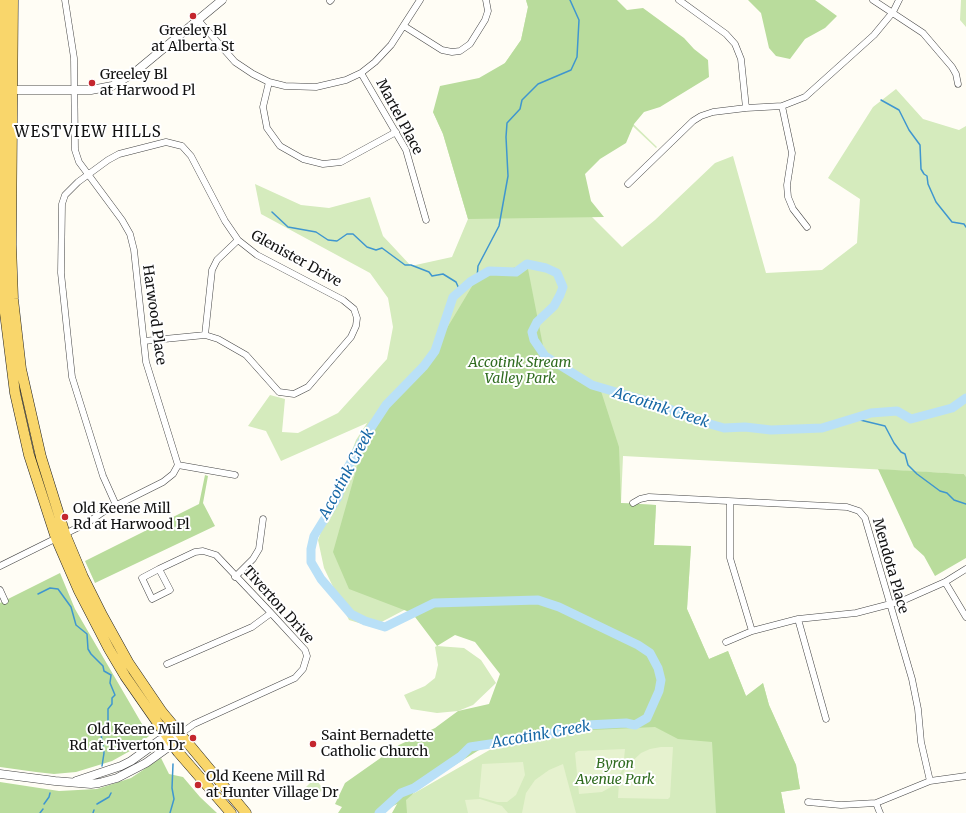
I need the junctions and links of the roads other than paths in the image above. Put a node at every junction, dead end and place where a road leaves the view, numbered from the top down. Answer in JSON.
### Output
{"nodes":[{"id":1,"x":3,"y":0,"type":"edge"},
{"id":2,"x":13,"y":0,"type":"edge"},
{"id":3,"x":65,"y":0,"type":"edge"},
{"id":4,"x":222,"y":0,"type":"edge"},
{"id":5,"x":420,"y":0,"type":"edge"},
{"id":6,"x":486,"y":0,"type":"edge"},
{"id":7,"x":679,"y":0,"type":"edge"},
{"id":8,"x":873,"y":0,"type":"edge"},
{"id":9,"x":899,"y":0,"type":"edge"},
{"id":10,"x":893,"y":12,"type":"junction"},
{"id":11,"x":198,"y":20,"type":"junction"},
{"id":12,"x":404,"y":26,"type":"junction"},
{"id":13,"x":361,"y":73,"type":"junction"},
{"id":14,"x":269,"y":82,"type":"junction"},
{"id":15,"x":1,"y":84,"type":"edge"},
{"id":16,"x":958,"y":84,"type":"dead end"},
{"id":17,"x":13,"y":90,"type":"junction"},
{"id":18,"x":74,"y":90,"type":"junction"},
{"id":19,"x":1,"y":95,"type":"edge"},
{"id":20,"x":782,"y":106,"type":"junction"},
{"id":21,"x":746,"y":108,"type":"junction"},
{"id":22,"x":396,"y":132,"type":"junction"},
{"id":23,"x":88,"y":174,"type":"junction"},
{"id":24,"x":628,"y":184,"type":"dead end"},
{"id":25,"x":426,"y":220,"type":"dead end"},
{"id":26,"x":807,"y":227,"type":"dead end"},
{"id":27,"x":238,"y":240,"type":"junction"},
{"id":28,"x":205,"y":335,"type":"junction"},
{"id":29,"x":144,"y":341,"type":"junction"},
{"id":30,"x":178,"y":465,"type":"junction"},
{"id":31,"x":235,"y":475,"type":"dead end"},
{"id":32,"x":730,"y":502,"type":"junction"},
{"id":33,"x":633,"y":503,"type":"dead end"},
{"id":34,"x":116,"y":505,"type":"junction"},
{"id":35,"x":263,"y":519,"type":"dead end"},
{"id":36,"x":61,"y":536,"type":"junction"},
{"id":37,"x":0,"y":566,"type":"edge"},
{"id":38,"x":159,"y":569,"type":"junction"},
{"id":39,"x":966,"y":569,"type":"edge"},
{"id":40,"x":236,"y":577,"type":"junction"},
{"id":41,"x":945,"y":582,"type":"junction"},
{"id":42,"x":0,"y":590,"type":"edge"},
{"id":43,"x":6,"y":601,"type":"dead end"},
{"id":44,"x":889,"y":605,"type":"junction"},
{"id":45,"x":271,"y":613,"type":"junction"},
{"id":46,"x":966,"y":617,"type":"edge"},
{"id":47,"x":798,"y":619,"type":"junction"},
{"id":48,"x":752,"y":631,"type":"junction"},
{"id":49,"x":726,"y":642,"type":"dead end"},
{"id":50,"x":167,"y":664,"type":"dead end"},
{"id":51,"x":826,"y":719,"type":"dead end"},
{"id":52,"x":180,"y":734,"type":"junction"},
{"id":53,"x":170,"y":740,"type":"junction"},
{"id":54,"x":0,"y":774,"type":"edge"},
{"id":55,"x":966,"y":776,"type":"edge"},
{"id":56,"x":930,"y":781,"type":"junction"},
{"id":57,"x":808,"y":802,"type":"dead end"},
{"id":58,"x":876,"y":803,"type":"junction"},
{"id":59,"x":231,"y":813,"type":"edge"},
{"id":60,"x":246,"y":813,"type":"edge"},
{"id":61,"x":880,"y":813,"type":"edge"}],
"edges":[{"from":1,"to":15,"type":"main road"},
{"from":2,"to":17,"type":"main road"},
{"from":3,"to":18,"type":"street","name":"Harwood Place"},
{"from":4,"to":11,"type":"street"},
{"from":5,"to":12,"type":"street"},
{"from":6,"to":12,"type":"street"},
{"from":7,"to":21,"type":"street"},
{"from":8,"to":10,"type":"street"},
{"from":9,"to":10,"type":"street"},
{"from":10,"to":16,"type":"street"},
{"from":10,"to":20,"type":"street"},
{"from":11,"to":14,"type":"street"},
{"from":11,"to":18,"type":"street"},
{"from":12,"to":13,"type":"street"},
{"from":13,"to":14,"type":"street"},
{"from":13,"to":22,"type":"street","name":"Martel Place"},
{"from":14,"to":22,"type":"street"},
{"from":15,"to":17,"type":"street"},
{"from":15,"to":19,"type":"main road"},
{"from":17,"to":18,"type":"street"},
{"from":17,"to":19,"type":"street"},
{"from":17,"to":36,"type":"main road"},
{"from":18,"to":23,"type":"street","name":"Harwood Place"},
{"from":19,"to":36,"type":"main road"},
{"from":20,"to":21,"type":"street"},
{"from":20,"to":26,"type":"street"},
{"from":21,"to":24,"type":"street"},
{"from":22,"to":25,"type":"street","name":"Martel Place"},
{"from":23,"to":27,"type":"street","name":"Glenister Drive"},
{"from":23,"to":29,"type":"street","name":"Harwood Place"},
{"from":23,"to":34,"type":"street","name":"Glenister Drive"},
{"from":27,"to":28,"type":"street"},
{"from":27,"to":28,"type":"street","name":"Glenister Drive"},
{"from":28,"to":29,"type":"street","name":"Glenister Drive"},
{"from":29,"to":30,"type":"street","name":"Harwood Place"},
{"from":30,"to":31,"type":"street"},
{"from":30,"to":34,"type":"street"},
{"from":32,"to":33,"type":"street","name":"Mendota Place"},
{"from":32,"to":44,"type":"street","name":"Mendota Place"},
{"from":32,"to":48,"type":"street"},
{"from":34,"to":36,"type":"street"},
{"from":35,"to":40,"type":"street"},
{"from":36,"to":37,"type":"street"},
{"from":36,"to":52,"type":"main road"},
{"from":36,"to":53,"type":"main road"},
{"from":38,"to":38,"type":"street","name":"Tiverton Drive"},
{"from":38,"to":40,"type":"street","name":"Tiverton Drive"},
{"from":39,"to":41,"type":"street"},
{"from":40,"to":45,"type":"street","name":"Tiverton Drive"},
{"from":41,"to":44,"type":"street"},
{"from":41,"to":46,"type":"street"},
{"from":42,"to":43,"type":"street"},
{"from":44,"to":47,"type":"street"},
{"from":44,"to":56,"type":"street","name":"Mendota Place"},
{"from":45,"to":50,"type":"street"},
{"from":45,"to":52,"type":"street","name":"Tiverton Drive"},
{"from":47,"to":48,"type":"street"},
{"from":47,"to":51,"type":"street"},
{"from":48,"to":49,"type":"street"},
{"from":52,"to":53,"type":"street"},
{"from":52,"to":60,"type":"main road"},
{"from":53,"to":54,"type":"street"},
{"from":53,"to":59,"type":"main road"},
{"from":55,"to":56,"type":"street"},
{"from":56,"to":58,"type":"street"},
{"from":57,"to":58,"type":"street"},
{"from":58,"to":61,"type":"street"}]}
